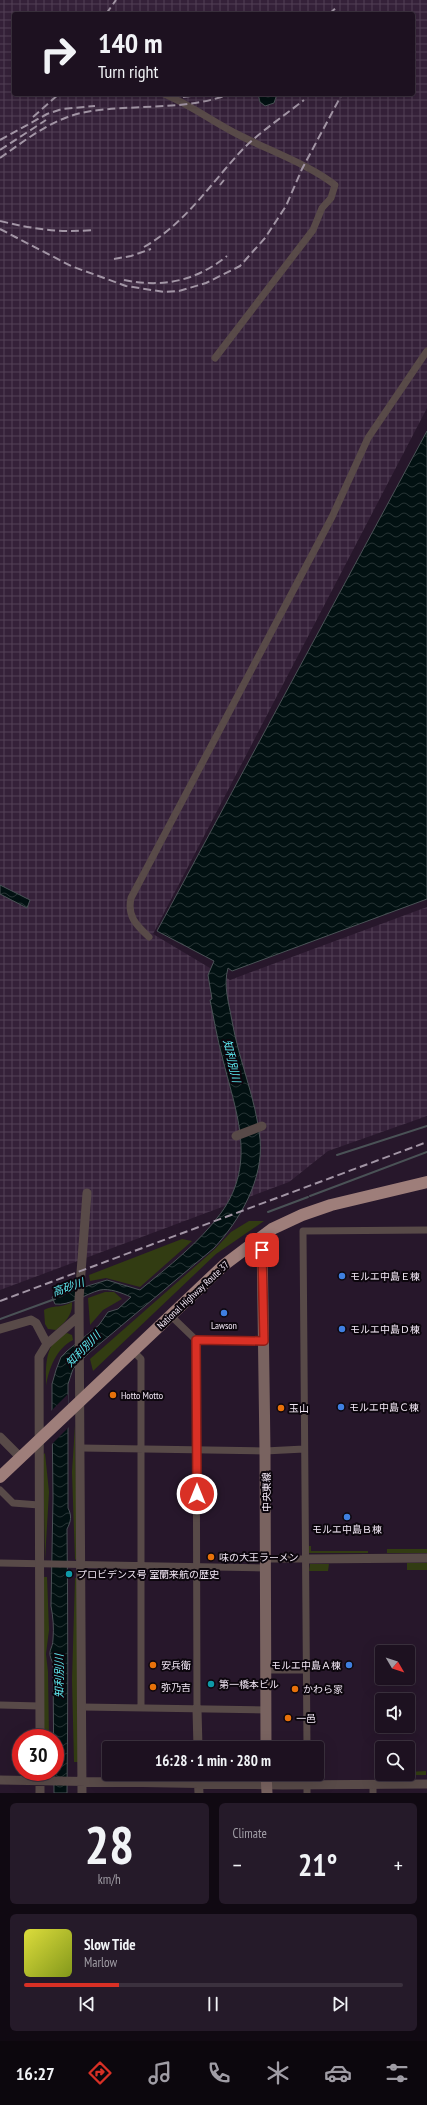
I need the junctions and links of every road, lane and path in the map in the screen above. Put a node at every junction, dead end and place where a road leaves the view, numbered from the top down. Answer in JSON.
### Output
{"nodes":[{"id":1,"x":169,"y":96,"type":"edge"},
{"id":2,"x":427,"y":351,"type":"edge"},
{"id":3,"x":215,"y":358,"type":"dead end"},
{"id":4,"x":149,"y":937,"type":"dead end"},
{"id":5,"x":262,"y":1126,"type":"dead end"},
{"id":6,"x":236,"y":1136,"type":"dead end"},
{"id":7,"x":427,"y":1182,"type":"edge"},
{"id":8,"x":87,"y":1193,"type":"dead end"},
{"id":9,"x":427,"y":1230,"type":"edge"},
{"id":10,"x":262,"y":1237,"type":"junction"},
{"id":11,"x":170,"y":1315,"type":"junction"},
{"id":12,"x":79,"y":1316,"type":"junction"},
{"id":13,"x":0,"y":1329,"type":"edge"},
{"id":14,"x":196,"y":1340,"type":"junction"},
{"id":15,"x":264,"y":1341,"type":"junction"},
{"id":16,"x":46,"y":1344,"type":"junction"},
{"id":17,"x":133,"y":1350,"type":"junction"},
{"id":18,"x":80,"y":1401,"type":"junction"},
{"id":19,"x":0,"y":1436,"type":"edge"},
{"id":20,"x":38,"y":1440,"type":"junction"},
{"id":21,"x":81,"y":1448,"type":"junction"},
{"id":22,"x":141,"y":1449,"type":"junction"},
{"id":23,"x":197,"y":1450,"type":"junction"},
{"id":24,"x":304,"y":1450,"type":"junction"},
{"id":25,"x":265,"y":1451,"type":"junction"},
{"id":26,"x":20,"y":1457,"type":"junction"},
{"id":27,"x":0,"y":1477,"type":"edge"},
{"id":28,"x":0,"y":1490,"type":"edge"},
{"id":29,"x":39,"y":1505,"type":"junction"},
{"id":30,"x":427,"y":1558,"type":"edge"},
{"id":31,"x":306,"y":1559,"type":"junction"},
{"id":32,"x":0,"y":1563,"type":"edge"},
{"id":33,"x":39,"y":1564,"type":"junction"},
{"id":34,"x":81,"y":1564,"type":"junction"},
{"id":35,"x":266,"y":1564,"type":"junction"},
{"id":36,"x":140,"y":1565,"type":"junction"},
{"id":37,"x":197,"y":1567,"type":"junction"},
{"id":38,"x":267,"y":1670,"type":"junction"},
{"id":39,"x":306,"y":1670,"type":"junction"},
{"id":40,"x":0,"y":1705,"type":"edge"},
{"id":41,"x":40,"y":1706,"type":"junction"},
{"id":42,"x":82,"y":1707,"type":"junction"},
{"id":43,"x":141,"y":1708,"type":"junction"},
{"id":44,"x":198,"y":1709,"type":"junction"},
{"id":45,"x":267,"y":1710,"type":"junction"},
{"id":46,"x":40,"y":1729,"type":"edge"},
{"id":47,"x":198,"y":1741,"type":"edge"},
{"id":48,"x":266,"y":1741,"type":"edge"},
{"id":49,"x":306,"y":1741,"type":"edge"},
{"id":50,"x":12,"y":1779,"type":"edge"},
{"id":51,"x":0,"y":1780,"type":"edge"},
{"id":52,"x":40,"y":1781,"type":"edge"},
{"id":53,"x":50,"y":1781,"type":"edge"},
{"id":54,"x":77,"y":1782,"type":"junction"},
{"id":55,"x":267,"y":1784,"type":"edge"},
{"id":56,"x":427,"y":1784,"type":"edge"},
{"id":57,"x":199,"y":1789,"type":"edge"},
{"id":58,"x":307,"y":1789,"type":"edge"},
{"id":59,"x":373,"y":1789,"type":"edge"},
{"id":60,"x":40,"y":1793,"type":"edge"},
{"id":61,"x":82,"y":1793,"type":"edge"}],
"edges":[{"from":1,"to":3,"type":"street"},
{"from":2,"to":4,"type":"street"},
{"from":5,"to":6,"type":"street"},
{"from":7,"to":10,"type":"highway","name":"National Highway Route 37"},
{"from":8,"to":12,"type":"street"},
{"from":9,"to":24,"type":"street"},
{"from":10,"to":11,"type":"highway","name":"National Highway Route 37"},
{"from":10,"to":15,"type":"main road","name":"中央東線"},
{"from":11,"to":14,"type":"street"},
{"from":11,"to":17,"type":"highway","name":"National Highway Route 37"},
{"from":12,"to":16,"type":"street"},
{"from":12,"to":18,"type":"street"},
{"from":13,"to":16,"type":"street"},
{"from":14,"to":15,"type":"street"},
{"from":14,"to":23,"type":"street"},
{"from":15,"to":25,"type":"main road","name":"中央東線"},
{"from":16,"to":20,"type":"street"},
{"from":17,"to":18,"type":"highway","name":"National Highway Route 37"},
{"from":17,"to":22,"type":"street"},
{"from":18,"to":20,"type":"highway","name":"National Highway Route 37"},
{"from":18,"to":21,"type":"street"},
{"from":19,"to":26,"type":"street"},
{"from":20,"to":26,"type":"highway","name":"National Highway Route 37"},
{"from":20,"to":29,"type":"street"},
{"from":21,"to":22,"type":"street"},
{"from":21,"to":34,"type":"street"},
{"from":22,"to":23,"type":"street"},
{"from":22,"to":36,"type":"street"},
{"from":23,"to":25,"type":"street"},
{"from":23,"to":37,"type":"street"},
{"from":24,"to":25,"type":"street"},
{"from":24,"to":31,"type":"street"},
{"from":25,"to":35,"type":"main road","name":"中央東線"},
{"from":26,"to":27,"type":"highway","name":"National Highway Route 37"},
{"from":28,"to":29,"type":"street"},
{"from":29,"to":33,"type":"street"},
{"from":30,"to":31,"type":"street"},
{"from":31,"to":35,"type":"street"},
{"from":31,"to":39,"type":"street"},
{"from":32,"to":33,"type":"street"},
{"from":33,"to":34,"type":"street"},
{"from":33,"to":41,"type":"street"},
{"from":34,"to":36,"type":"street"},
{"from":34,"to":42,"type":"street"},
{"from":35,"to":37,"type":"street"},
{"from":35,"to":38,"type":"main road","name":"中央東線"},
{"from":36,"to":37,"type":"street"},
{"from":36,"to":43,"type":"street"},
{"from":37,"to":44,"type":"street"},
{"from":38,"to":39,"type":"street"},
{"from":38,"to":45,"type":"main road","name":"中央東線"},
{"from":39,"to":49,"type":"street"},
{"from":40,"to":41,"type":"street"},
{"from":41,"to":46,"type":"street"},
{"from":42,"to":43,"type":"street"},
{"from":42,"to":54,"type":"street"},
{"from":43,"to":44,"type":"street"},
{"from":44,"to":45,"type":"street"},
{"from":44,"to":47,"type":"street"},
{"from":45,"to":48,"type":"main road","name":"中央東線"},
{"from":50,"to":51,"type":"street"},
{"from":52,"to":60,"type":"street"},
{"from":53,"to":54,"type":"street"},
{"from":54,"to":57,"type":"street"},
{"from":54,"to":61,"type":"street"},
{"from":55,"to":57,"type":"street"},
{"from":55,"to":58,"type":"street"},
{"from":56,"to":59,"type":"street"},
{"from":58,"to":59,"type":"street"}]}
